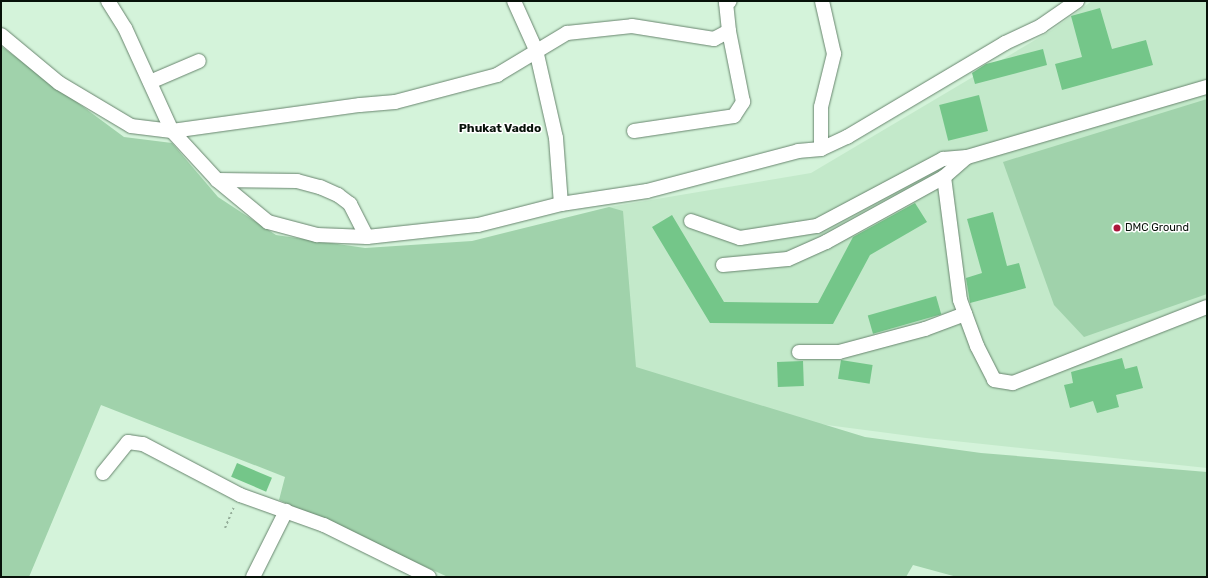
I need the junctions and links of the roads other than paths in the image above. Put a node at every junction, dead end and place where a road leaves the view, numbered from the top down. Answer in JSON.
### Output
{"nodes":[{"id":1,"x":108,"y":1,"type":"edge"},
{"id":2,"x":514,"y":1,"type":"edge"},
{"id":3,"x":822,"y":1,"type":"edge"},
{"id":4,"x":1077,"y":1,"type":"edge"},
{"id":5,"x":728,"y":2,"type":"edge"},
{"id":6,"x":729,"y":31,"type":"junction"},
{"id":7,"x":1,"y":35,"type":"edge"},
{"id":8,"x":536,"y":50,"type":"junction"},
{"id":9,"x":199,"y":61,"type":"dead end"},
{"id":10,"x":150,"y":82,"type":"junction"},
{"id":11,"x":1207,"y":86,"type":"edge"},
{"id":12,"x":172,"y":131,"type":"junction"},
{"id":13,"x":634,"y":131,"type":"dead end"},
{"id":14,"x":821,"y":149,"type":"junction"},
{"id":15,"x":967,"y":157,"type":"junction"},
{"id":16,"x":944,"y":177,"type":"junction"},
{"id":17,"x":217,"y":180,"type":"junction"},
{"id":18,"x":561,"y":204,"type":"junction"},
{"id":19,"x":690,"y":220,"type":"dead end"},
{"id":20,"x":367,"y":237,"type":"junction"},
{"id":21,"x":723,"y":265,"type":"dead end"},
{"id":22,"x":1207,"y":307,"type":"edge"},
{"id":23,"x":965,"y":314,"type":"junction"},
{"id":24,"x":799,"y":352,"type":"dead end"},
{"id":25,"x":103,"y":472,"type":"dead end"},
{"id":26,"x":286,"y":511,"type":"junction"},
{"id":27,"x":253,"y":577,"type":"edge"},
{"id":28,"x":429,"y":577,"type":"edge"}],
"edges":[{"from":1,"to":10,"type":"street"},
{"from":2,"to":8,"type":"street"},
{"from":3,"to":14,"type":"street"},
{"from":4,"to":14,"type":"street"},
{"from":5,"to":6,"type":"street"},
{"from":6,"to":8,"type":"street"},
{"from":6,"to":13,"type":"street"},
{"from":7,"to":12,"type":"street"},
{"from":8,"to":12,"type":"street"},
{"from":8,"to":18,"type":"street"},
{"from":9,"to":10,"type":"street"},
{"from":10,"to":12,"type":"street"},
{"from":11,"to":15,"type":"street"},
{"from":12,"to":17,"type":"street"},
{"from":14,"to":18,"type":"street"},
{"from":15,"to":16,"type":"street"},
{"from":15,"to":19,"type":"street"},
{"from":16,"to":21,"type":"street"},
{"from":16,"to":23,"type":"street"},
{"from":17,"to":20,"type":"street"},
{"from":17,"to":20,"type":"street"},
{"from":18,"to":20,"type":"street"},
{"from":22,"to":23,"type":"street"},
{"from":23,"to":24,"type":"street"},
{"from":25,"to":26,"type":"street"},
{"from":26,"to":27,"type":"street"},
{"from":26,"to":28,"type":"street"}]}
